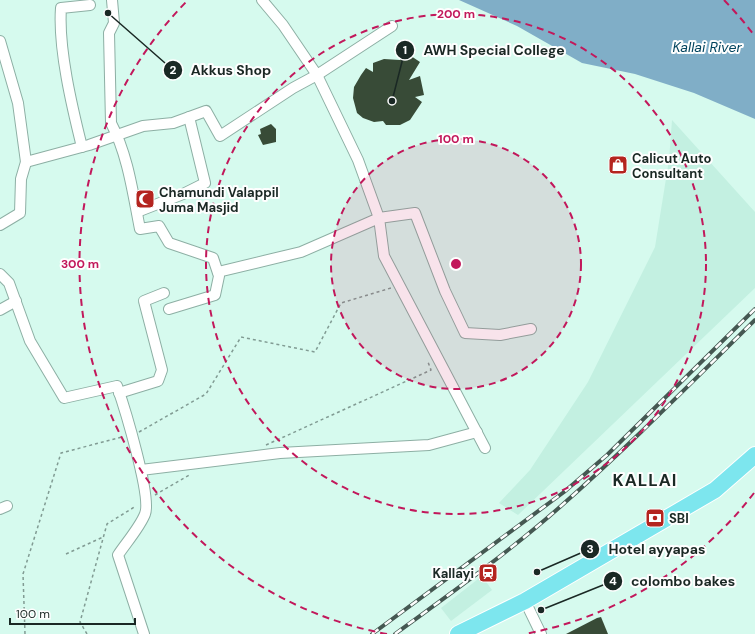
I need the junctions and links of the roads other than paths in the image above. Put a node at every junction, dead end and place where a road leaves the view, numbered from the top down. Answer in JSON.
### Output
{"nodes":[{"id":1,"x":112,"y":0,"type":"edge"},
{"id":2,"x":262,"y":0,"type":"edge"},
{"id":3,"x":90,"y":5,"type":"dead end"},
{"id":4,"x":392,"y":26,"type":"dead end"},
{"id":5,"x":0,"y":41,"type":"edge"},
{"id":6,"x":2,"y":59,"type":"edge"},
{"id":7,"x":317,"y":75,"type":"junction"},
{"id":8,"x":189,"y":117,"type":"junction"},
{"id":9,"x":117,"y":135,"type":"junction"},
{"id":10,"x":82,"y":147,"type":"junction"},
{"id":11,"x":26,"y":162,"type":"junction"},
{"id":12,"x":137,"y":212,"type":"junction"},
{"id":13,"x":379,"y":218,"type":"junction"},
{"id":14,"x":0,"y":225,"type":"edge"},
{"id":15,"x":218,"y":272,"type":"junction"},
{"id":16,"x":0,"y":274,"type":"edge"},
{"id":17,"x":164,"y":293,"type":"dead end"},
{"id":18,"x":16,"y":301,"type":"junction"},
{"id":19,"x":169,"y":309,"type":"dead end"},
{"id":20,"x":0,"y":310,"type":"edge"},
{"id":21,"x":532,"y":329,"type":"dead end"},
{"id":22,"x":119,"y":393,"type":"junction"},
{"id":23,"x":477,"y":432,"type":"junction"},
{"id":24,"x":485,"y":448,"type":"dead end"},
{"id":25,"x":755,"y":455,"type":"edge"},
{"id":26,"x":141,"y":470,"type":"junction"},
{"id":27,"x":525,"y":601,"type":"junction"},
{"id":28,"x":464,"y":633,"type":"edge"},
{"id":29,"x":144,"y":634,"type":"edge"},
{"id":30,"x":541,"y":634,"type":"edge"}],
"edges":[{"from":1,"to":9,"type":"street"},
{"from":2,"to":7,"type":"street"},
{"from":3,"to":10,"type":"street"},
{"from":4,"to":7,"type":"street"},
{"from":5,"to":6,"type":"street"},
{"from":6,"to":11,"type":"street"},
{"from":7,"to":8,"type":"street"},
{"from":7,"to":13,"type":"street"},
{"from":8,"to":9,"type":"street"},
{"from":8,"to":12,"type":"street"},
{"from":9,"to":10,"type":"street"},
{"from":9,"to":12,"type":"street"},
{"from":10,"to":11,"type":"street"},
{"from":11,"to":14,"type":"street"},
{"from":12,"to":15,"type":"street"},
{"from":13,"to":15,"type":"street"},
{"from":13,"to":21,"type":"street"},
{"from":13,"to":23,"type":"street"},
{"from":15,"to":19,"type":"street"},
{"from":16,"to":18,"type":"street"},
{"from":17,"to":22,"type":"street"},
{"from":18,"to":20,"type":"street"},
{"from":18,"to":22,"type":"street"},
{"from":22,"to":26,"type":"street"},
{"from":23,"to":24,"type":"street"},
{"from":23,"to":26,"type":"street"},
{"from":25,"to":27,"type":"main road"},
{"from":26,"to":29,"type":"street"},
{"from":27,"to":28,"type":"main road"},
{"from":27,"to":30,"type":"street"}]}
